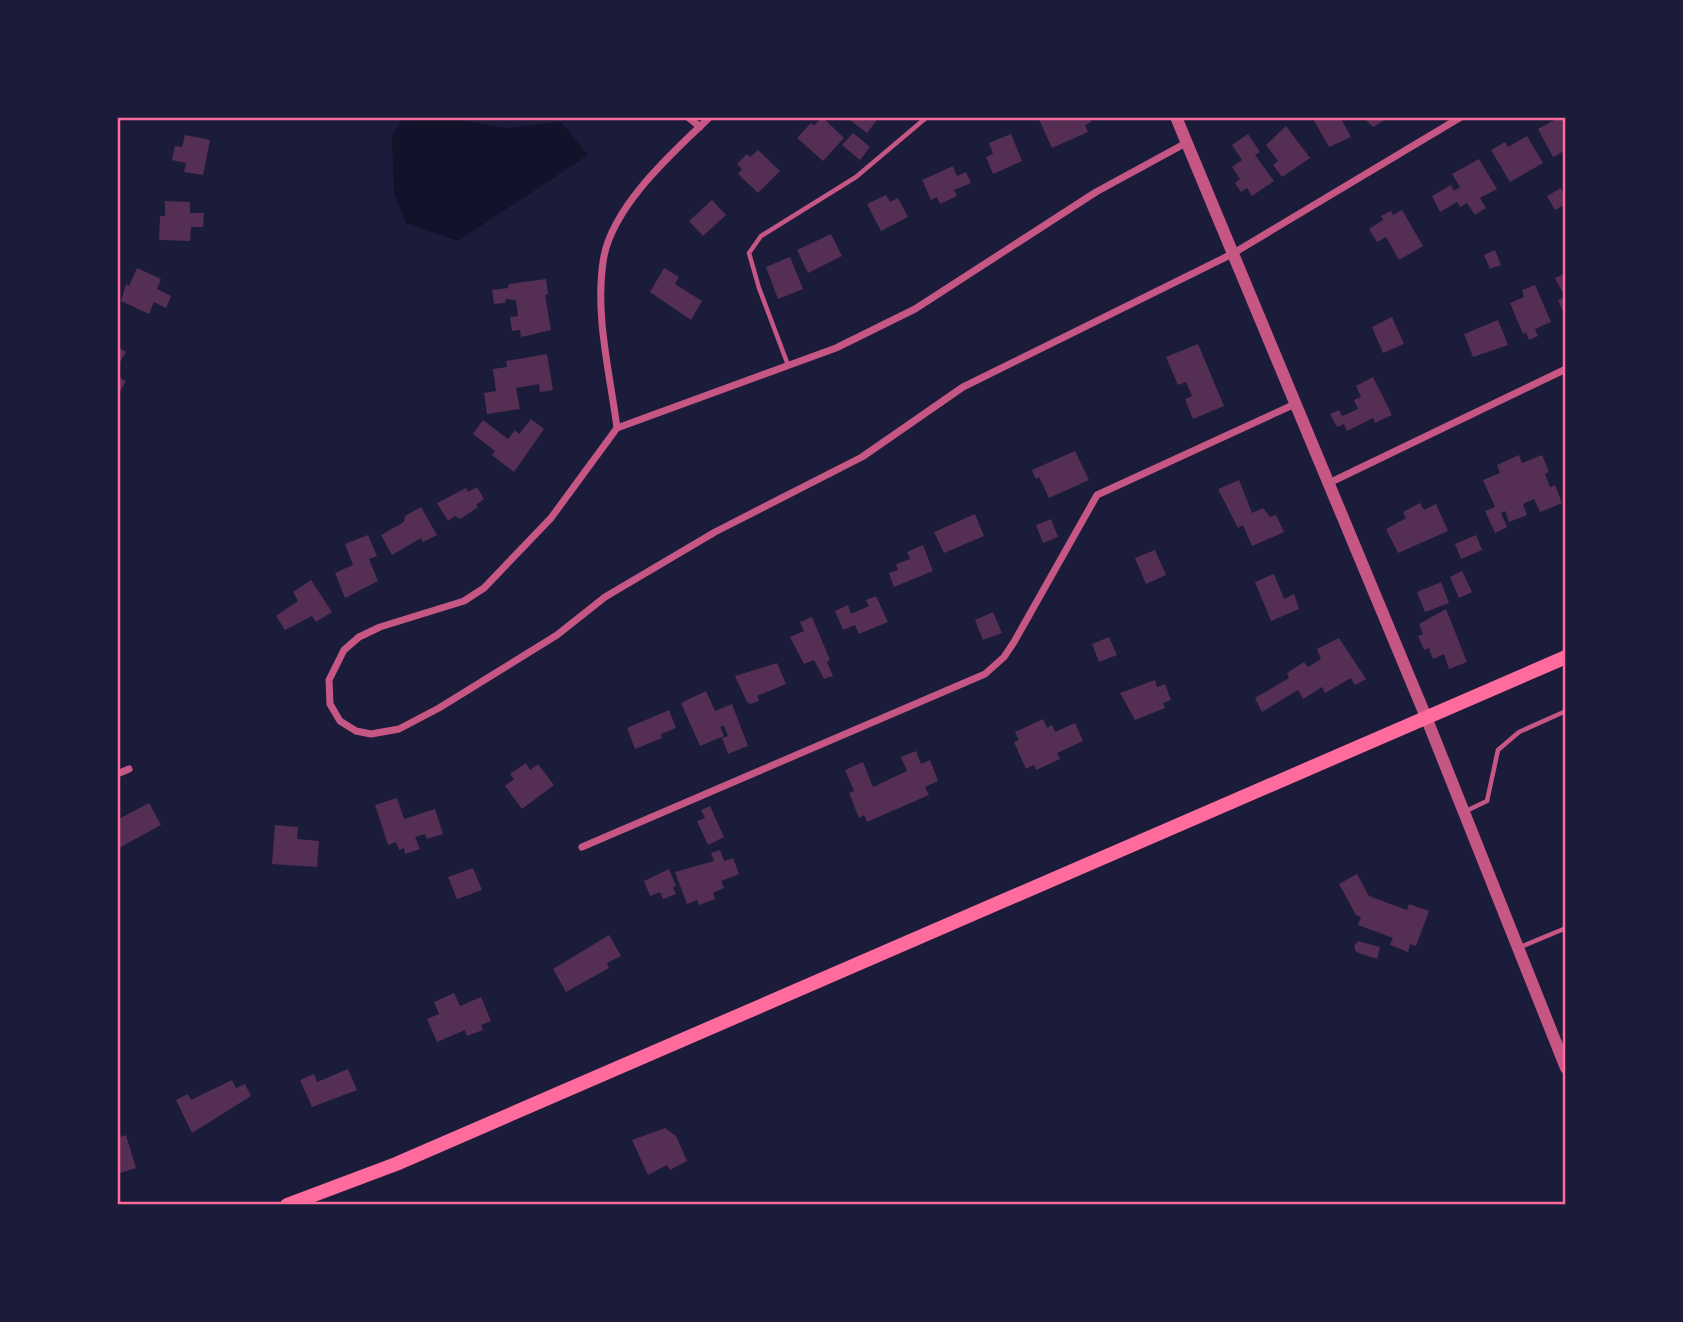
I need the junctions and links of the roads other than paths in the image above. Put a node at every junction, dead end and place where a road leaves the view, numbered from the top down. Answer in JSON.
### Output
{"nodes":[{"id":1,"x":688,"y":117,"type":"edge"},
{"id":2,"x":710,"y":117,"type":"edge"},
{"id":3,"x":928,"y":117,"type":"edge"},
{"id":4,"x":1176,"y":117,"type":"edge"},
{"id":5,"x":1461,"y":117,"type":"edge"},
{"id":6,"x":700,"y":127,"type":"junction"},
{"id":7,"x":1186,"y":143,"type":"junction"},
{"id":8,"x":1232,"y":254,"type":"junction"},
{"id":9,"x":788,"y":366,"type":"junction"},
{"id":10,"x":1566,"y":369,"type":"edge"},
{"id":11,"x":1294,"y":404,"type":"junction"},
{"id":12,"x":617,"y":428,"type":"junction"},
{"id":13,"x":1329,"y":483,"type":"junction"},
{"id":14,"x":1566,"y":657,"type":"edge"},
{"id":15,"x":1566,"y":711,"type":"edge"},
{"id":16,"x":1426,"y":717,"type":"junction"},
{"id":17,"x":129,"y":769,"type":"dead end"},
{"id":18,"x":117,"y":774,"type":"edge"},
{"id":19,"x":1462,"y":812,"type":"junction"},
{"id":20,"x":582,"y":847,"type":"dead end"},
{"id":21,"x":1566,"y":928,"type":"edge"},
{"id":22,"x":1518,"y":948,"type":"junction"},
{"id":23,"x":1566,"y":1068,"type":"edge"},
{"id":24,"x":286,"y":1205,"type":"edge"}],
"edges":[{"from":1,"to":6,"type":"street"},
{"from":2,"to":6,"type":"street"},
{"from":3,"to":9,"type":"lane"},
{"from":4,"to":7,"type":"street"},
{"from":5,"to":8,"type":"street"},
{"from":6,"to":12,"type":"street"},
{"from":7,"to":8,"type":"street"},
{"from":7,"to":9,"type":"street"},
{"from":8,"to":11,"type":"street"},
{"from":8,"to":12,"type":"street"},
{"from":9,"to":12,"type":"street"},
{"from":10,"to":13,"type":"street"},
{"from":11,"to":13,"type":"street"},
{"from":11,"to":20,"type":"street"},
{"from":13,"to":16,"type":"street"},
{"from":14,"to":16,"type":"main road"},
{"from":15,"to":19,"type":"lane"},
{"from":16,"to":19,"type":"street"},
{"from":16,"to":24,"type":"main road"},
{"from":17,"to":18,"type":"street"},
{"from":19,"to":22,"type":"street"},
{"from":21,"to":22,"type":"lane"},
{"from":22,"to":23,"type":"street"}]}
